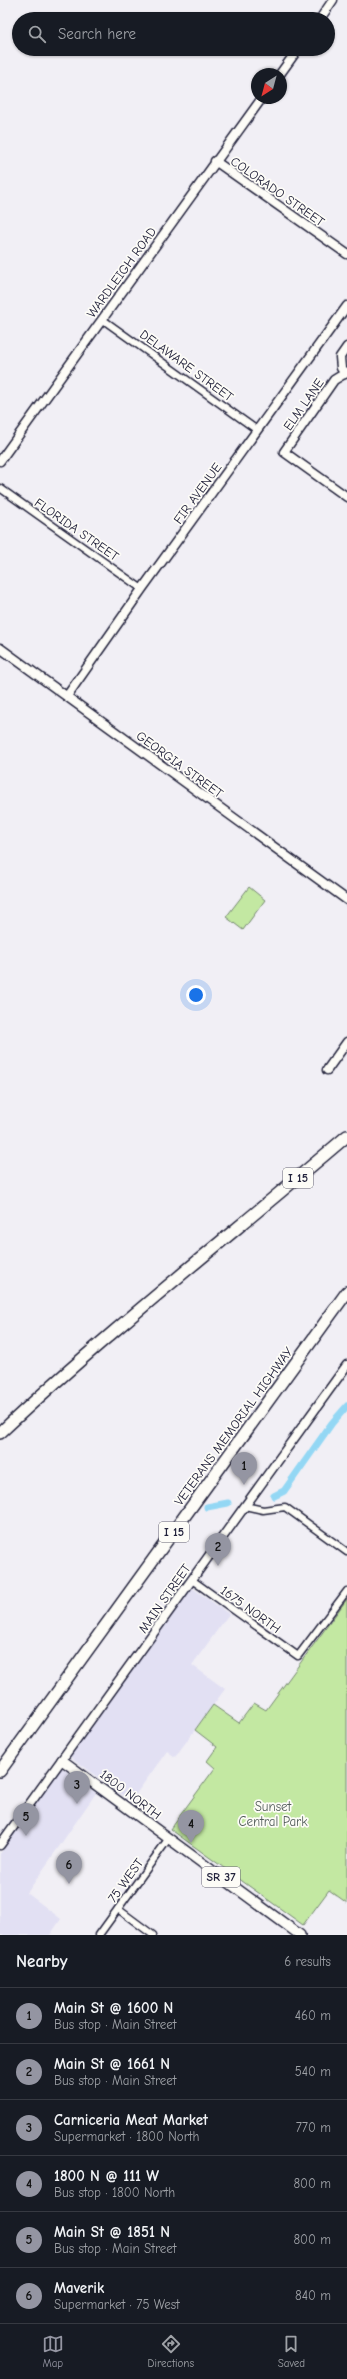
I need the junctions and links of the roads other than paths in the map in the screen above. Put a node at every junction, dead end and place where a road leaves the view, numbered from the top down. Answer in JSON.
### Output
{"nodes":[{"id":1,"x":333,"y":0,"type":"edge"},
{"id":2,"x":325,"y":12,"type":"edge"},
{"id":3,"x":293,"y":56,"type":"edge"},
{"id":4,"x":284,"y":68,"type":"edge"},
{"id":5,"x":258,"y":104,"type":"edge"},
{"id":6,"x":216,"y":161,"type":"junction"},
{"id":7,"x":347,"y":254,"type":"edge"},
{"id":8,"x":347,"y":306,"type":"edge"},
{"id":9,"x":102,"y":319,"type":"junction"},
{"id":10,"x":347,"y":347,"type":"edge"},
{"id":11,"x":346,"y":374,"type":"edge"},
{"id":12,"x":258,"y":430,"type":"junction"},
{"id":13,"x":0,"y":461,"type":"edge"},
{"id":14,"x":0,"y":488,"type":"edge"},
{"id":15,"x":347,"y":497,"type":"edge"},
{"id":16,"x":142,"y":589,"type":"junction"},
{"id":17,"x":0,"y":648,"type":"edge"},
{"id":18,"x":67,"y":696,"type":"junction"},
{"id":19,"x":347,"y":900,"type":"edge"},
{"id":20,"x":347,"y":1042,"type":"edge"},
{"id":21,"x":327,"y":1070,"type":"dead end"},
{"id":22,"x":347,"y":1136,"type":"edge"},
{"id":23,"x":347,"y":1292,"type":"edge"},
{"id":24,"x":347,"y":1365,"type":"edge"},
{"id":25,"x":0,"y":1434,"type":"edge"},
{"id":26,"x":245,"y":1506,"type":"junction"},
{"id":27,"x":347,"y":1552,"type":"edge"},
{"id":28,"x":192,"y":1580,"type":"junction"},
{"id":29,"x":347,"y":1591,"type":"edge"},
{"id":30,"x":62,"y":1760,"type":"junction"},
{"id":31,"x":0,"y":1771,"type":"edge"},
{"id":32,"x":169,"y":1838,"type":"junction"},
{"id":33,"x":0,"y":1845,"type":"edge"},
{"id":34,"x":118,"y":1909,"type":"junction"},
{"id":35,"x":99,"y":1935,"type":"edge"},
{"id":36,"x":153,"y":1935,"type":"edge"},
{"id":37,"x":300,"y":1935,"type":"edge"}],
"edges":[{"from":1,"to":2,"type":"street"},
{"from":3,"to":4,"type":"street"},
{"from":5,"to":6,"type":"street","name":"WARDLEIGH ROAD"},
{"from":6,"to":7,"type":"street","name":"COLORADO STREET"},
{"from":6,"to":9,"type":"street","name":"WARDLEIGH ROAD"},
{"from":8,"to":12,"type":"street","name":"FIR AVENUE"},
{"from":9,"to":12,"type":"street","name":"DELAWARE STREET"},
{"from":9,"to":13,"type":"street","name":"WARDLEIGH ROAD"},
{"from":10,"to":11,"type":"street","name":"ELM LANE"},
{"from":11,"to":15,"type":"street","name":"ELM LANE"},
{"from":12,"to":16,"type":"street","name":"FIR AVENUE"},
{"from":14,"to":16,"type":"street","name":"FLORIDA STREET"},
{"from":16,"to":18,"type":"street","name":"FIR AVENUE"},
{"from":17,"to":18,"type":"street","name":"GEORGIA STREET"},
{"from":18,"to":19,"type":"street","name":"GEORGIA STREET"},
{"from":20,"to":21,"type":"street"},
{"from":22,"to":25,"type":"highway","number":"I 15"},
{"from":23,"to":31,"type":"highway","name":"VETERANS MEMORIAL HIGHWAY","number":"I 15"},
{"from":24,"to":26,"type":"street","name":"MAIN STREET"},
{"from":26,"to":27,"type":"street"},
{"from":26,"to":28,"type":"street","name":"MAIN STREET"},
{"from":28,"to":29,"type":"street","name":"1675 NORTH"},
{"from":28,"to":30,"type":"street","name":"MAIN STREET"},
{"from":30,"to":32,"type":"main road","name":"1800 NORTH","number":"SR 37"},
{"from":30,"to":33,"type":"street","name":"MAIN STREET"},
{"from":32,"to":34,"type":"street","name":"75 WEST"},
{"from":32,"to":37,"type":"main road","name":"1800 NORTH","number":"SR 37"},
{"from":34,"to":35,"type":"street","name":"75 WEST"},
{"from":34,"to":36,"type":"street"}]}
